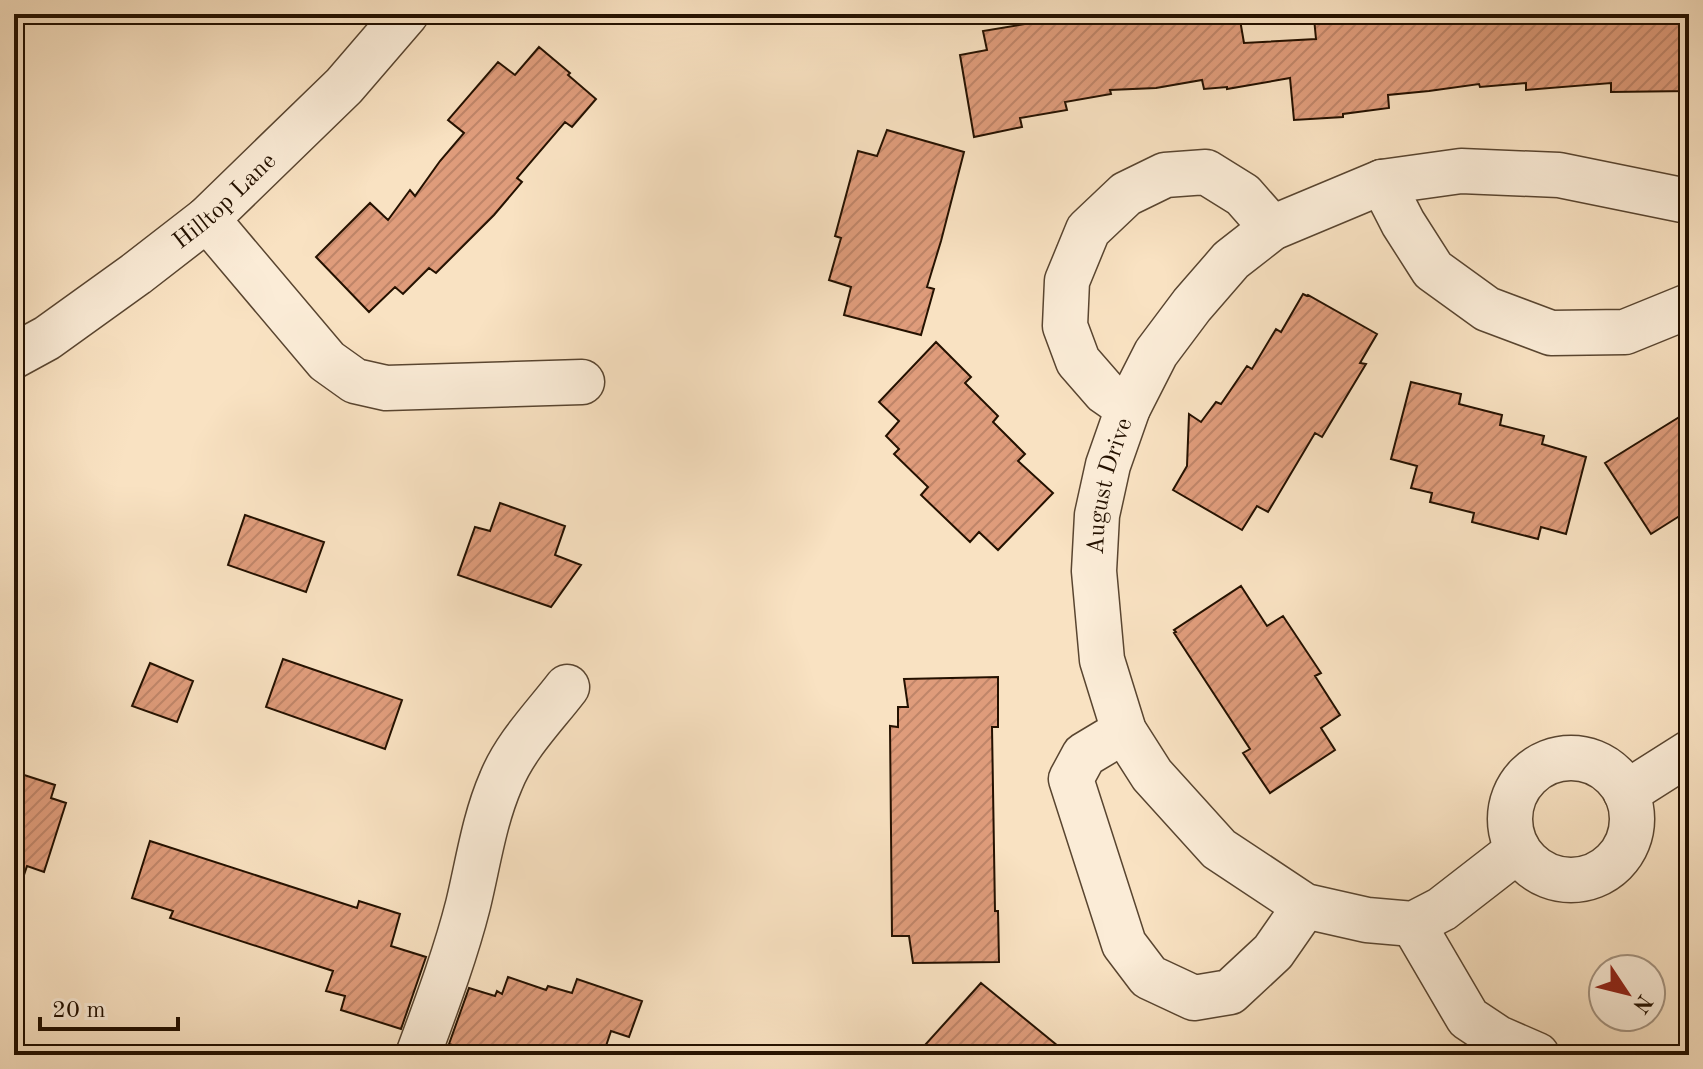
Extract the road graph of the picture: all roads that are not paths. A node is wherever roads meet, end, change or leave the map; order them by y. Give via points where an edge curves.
1 (406, 14) edge
2 (1382, 182) junction
3 (1689, 199) edge
4 (207, 219) junction
5 (1272, 228) junction
6 (1689, 306) edge
7 (14, 356) edge
8 (582, 382) dead end
9 (1128, 408) junction
10 (567, 687) dead end
11 (1124, 731) junction
12 (1689, 753) edge
13 (1626, 793) junction
14 (1518, 850) junction
15 (1305, 906) junction
16 (1413, 924) junction
17 (418, 1055) edge
18 (1537, 1055) edge

1 - 4 street, Hilltop Lane via 344,86
2 - 3 street, August Drive via 1461,171 1559,175
2 - 5 street, August Drive
2 - 6 street via 1433,270 1487,309 1551,333 1625,332
4 - 7 street, Hilltop Lane via 47,338
4 - 8 street via 327,361 355,381 386,388
5 - 9 street, August Drive via 1231,260 1192,305 1156,353
5 - 9 street via 1243,195 1206,172 1165,175 1126,194 1088,230 1067,281 1065,326 1078,361 1105,392
9 - 11 street, August Drive via 1097,515 1094,571 1102,660
10 - 17 street via 519,747 501,780 467,909
11 - 15 street, August Drive via 1152,775 1219,849
11 - 15 street via 1084,755 1071,779 1124,944 1149,977 1194,998 1230,992 1273,952
12 - 13 street
13 - 14 street via 1633,816 1630,836 1610,868 1591,878 1549,877
13 - 14 street via 1605,768 1587,760 1549,762 1531,773 1514,799 1511,830
14 - 16 street via 1442,909
15 - 16 street, August Drive
16 - 18 street via 1468,1018

